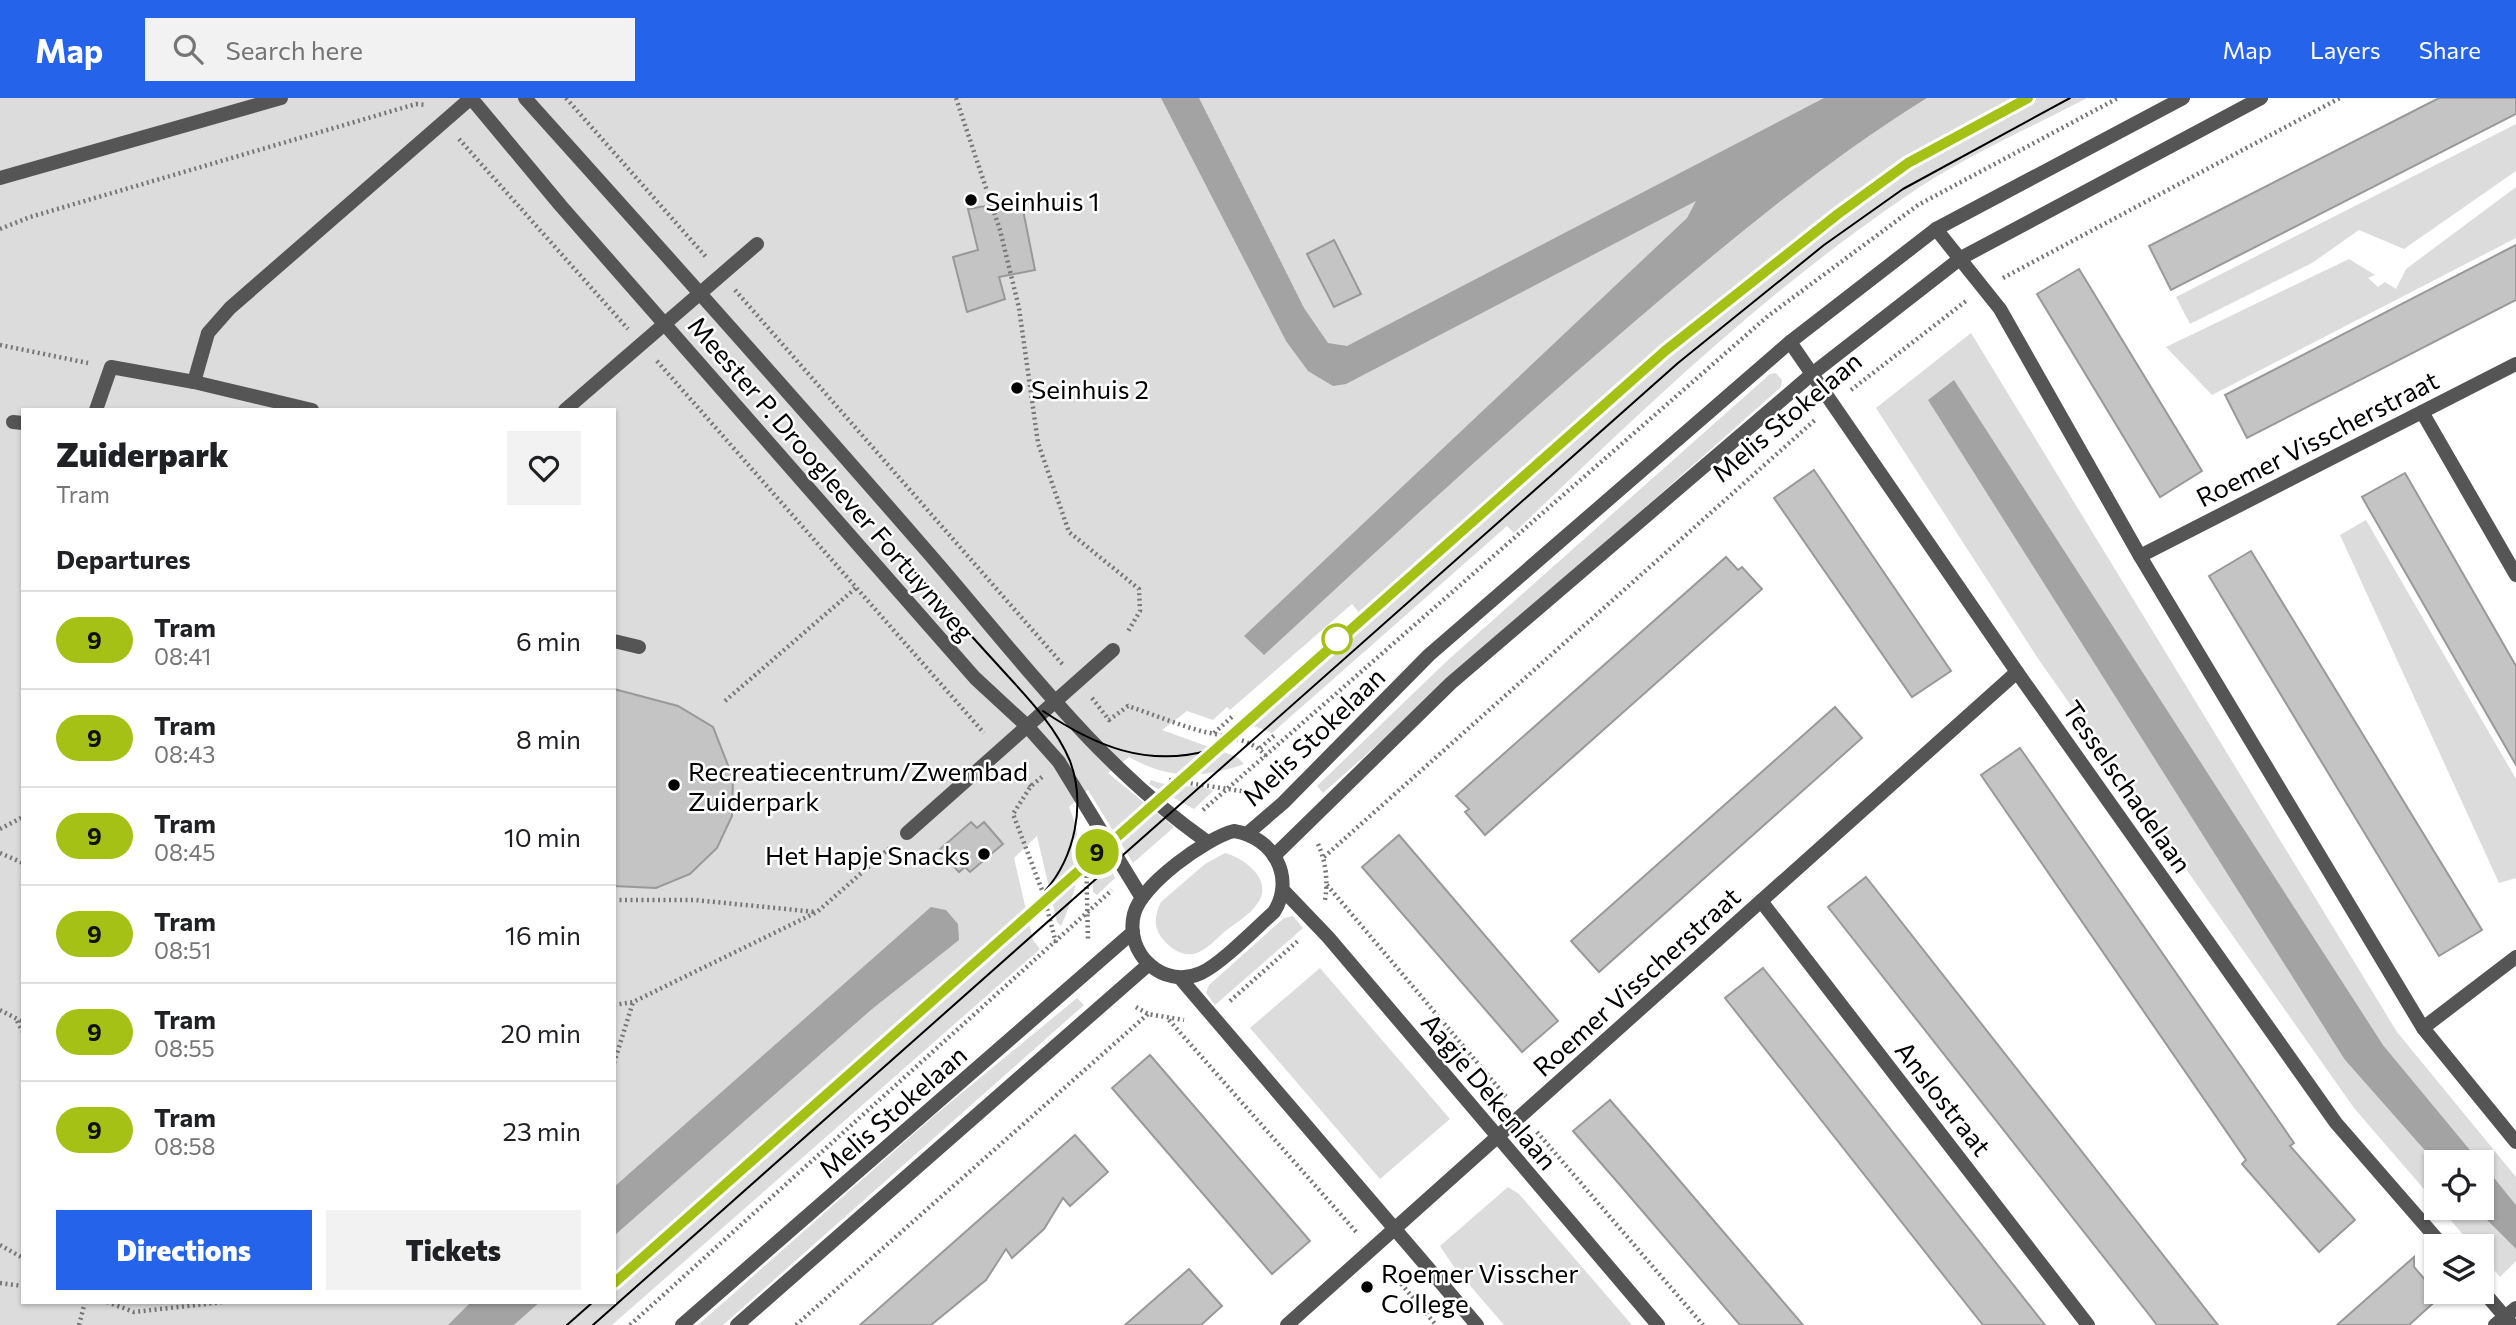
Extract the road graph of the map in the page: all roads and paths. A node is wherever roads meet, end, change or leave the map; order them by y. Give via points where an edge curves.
1 (281, 98) edge
2 (471, 98) edge
3 (525, 98) edge
4 (565, 98) edge
5 (956, 98) edge
6 (2183, 98) edge
7 (2261, 98) edge
8 (2340, 98) edge
9 (445, 122) junction
10 (0, 178) edge
11 (0, 229) edge
12 (1936, 229) junction
13 (757, 244) dead end
14 (1961, 258) junction
15 (723, 276) junction
16 (1981, 290) junction
17 (700, 295) junction
18 (665, 325) junction
19 (1790, 342) junction
20 (0, 345) edge
21 (642, 345) junction
22 (2516, 364) edge
23 (111, 367) junction
24 (1812, 374) junction
25 (194, 382) junction
26 (1832, 405) junction
27 (97, 408) edge
28 (304, 408) edge
29 (567, 408) edge
30 (2422, 412) junction
31 (2140, 556) junction
32 (879, 568) junction
33 (2516, 575) edge
34 (856, 587) junction
35 (616, 641) edge
36 (639, 647) dead end
37 (1113, 650) joint
38 (2017, 672) junction
39 (1077, 681) junction
40 (725, 701) dead end
41 (1052, 701) junction
42 (1234, 715) dead end
43 (1109, 720) junction
44 (1027, 726) junction
45 (1214, 733) junction
46 (1276, 734) dead end
47 (1086, 739) junction
48 (1260, 748) junction
49 (1000, 751) junction
50 (1266, 756) dead end
51 (1059, 762) junction
52 (1164, 779) dead end
53 (1031, 786) junction
54 (21, 818) edge
55 (1185, 827) junction
56 (0, 829) edge
57 (907, 833) joint
58 (1248, 833) junction
59 (1206, 841) junction
60 (0, 853) edge
61 (1275, 856) junction
62 (1324, 857) dead end
63 (21, 862) edge
64 (1283, 890) junction
65 (1142, 898) junction
66 (616, 900) edge
67 (1761, 901) junction
68 (817, 912) junction
69 (1089, 912) dead end
70 (1133, 932) junction
71 (1056, 943) junction
72 (2516, 957) edge
73 (1149, 964) junction
74 (1180, 978) junction
75 (633, 1002) junction
76 (616, 1005) edge
77 (0, 1010) edge
78 (1148, 1014) dead end
79 (1169, 1019) dead end
80 (20, 1022) edge
81 (2423, 1028) junction
82 (616, 1057) edge
83 (1497, 1138) junction
84 (2516, 1142) edge
85 (1395, 1229) junction
86 (2433, 1234) edge
87 (0, 1245) edge
88 (1372, 1249) junction
89 (21, 1257) edge
90 (0, 1283) edge
91 (21, 1286) edge
92 (84, 1304) edge
93 (112, 1304) edge
94 (205, 1304) edge
95 (2494, 1304) edge
96 (2507, 1319) edge
97 (79, 1325) edge
98 (631, 1325) edge
99 (682, 1325) edge
100 (737, 1325) edge
101 (796, 1325) edge
102 (1287, 1325) edge
103 (1436, 1325) edge
104 (1477, 1325) edge
105 (1658, 1325) edge
106 (2088, 1325) edge

1 - 10 street
2 - 9 street
2 - 18 street, Meester P. Droogleever Fortuynweg
3 - 17 street, Meester P. Droogleever Fortuynweg
4 - 15 path
5 - 37 path via 1000,230 1019,308 1038,443 1069,532 1139,589 1140,611
6 - 12 street, Melis Stokelaan
7 - 14 street, Melis Stokelaan
8 - 16 path, Melis Stokelaan
9 - 11 path via 432,108 416,104
9 - 21 path
9 - 25 street via 230,308 208,333
12 - 14 street
12 - 19 street, Melis Stokelaan
13 - 15 street
14 - 16 street
14 - 24 street, Melis Stokelaan
15 - 17 street
15 - 39 path
16 - 26 path, Melis Stokelaan
16 - 31 street via 2000,309
17 - 18 street
17 - 41 street, Meester P. Droogleever Fortuynweg via 1012,648
18 - 21 street
18 - 32 street, Meester P. Droogleever Fortuynweg
19 - 24 street, Tesselschadelaan
19 - 58 street, Melis Stokelaan via 1429,655
20 - 23 path
21 - 29 street
21 - 34 path
22 - 30 street, Roemer Visscherstraat
23 - 25 street
23 - 27 street
24 - 26 street, Tesselschadelaan
24 - 61 street, Melis Stokelaan via 1451,682
25 - 28 street
26 - 38 street, Tesselschadelaan
26 - 62 path, Melis Stokelaan
30 - 31 street, Roemer Visscherstraat
30 - 33 street
31 - 81 street
32 - 34 path
32 - 44 street, Meester P. Droogleever Fortuynweg via 975,678
34 - 40 path
34 - 49 path
35 - 36 street
37 - 39 street
38 - 67 street, Roemer Visscherstraat
38 - 86 street, Tesselschadelaan via 2336,1123
39 - 41 street
39 - 43 path
41 - 44 street
41 - 47 street, Meester P. Droogleever Fortuynweg
42 - 45 path
43 - 45 path via 1128,706
43 - 47 path
44 - 49 street
44 - 51 street, Meester P. Droogleever Fortuynweg
45 - 48 path
46 - 48 path
47 - 55 street, Meester P. Droogleever Fortuynweg
48 - 50 path
49 - 53 path
49 - 57 street
51 - 53 path
51 - 65 street, Meester P. Droogleever Fortuynweg
52 - 55 path via 1229,787
53 - 71 path via 1013,814
54 - 56 path
55 - 59 street, Meester P. Droogleever Fortuynweg
57 - 68 path
58 - 59 street via 1234,831
58 - 61 street
59 - 65 street
60 - 63 path
61 - 64 street
64 - 74 street via 1274,912 1230,950 1203,973
64 - 83 street, Aagje Dekenlaan
65 - 70 street via 1134,912
66 - 68 path via 695,900
67 - 83 street, Roemer Visscherstraat
67 - 106 street, Anslostraat
68 - 75 path
69 - 71 path, Melis Stokelaan
70 - 73 street
70 - 99 street, Melis Stokelaan
71 - 98 path, Melis Stokelaan
72 - 81 street
73 - 74 street via 1163,975
73 - 100 street
74 - 85 street
75 - 76 path
75 - 82 path
77 - 80 path
78 - 101 path
79 - 88 path
81 - 84 street
83 - 85 street, Roemer Visscherstraat
83 - 105 street, Aagje Dekenlaan
85 - 88 street, Roemer Visscherstraat
85 - 104 street
87 - 89 path
88 - 102 street, Roemer Visscherstraat
88 - 103 path
90 - 91 path
92 - 97 path
93 - 94 path via 134,1312
95 - 96 street

